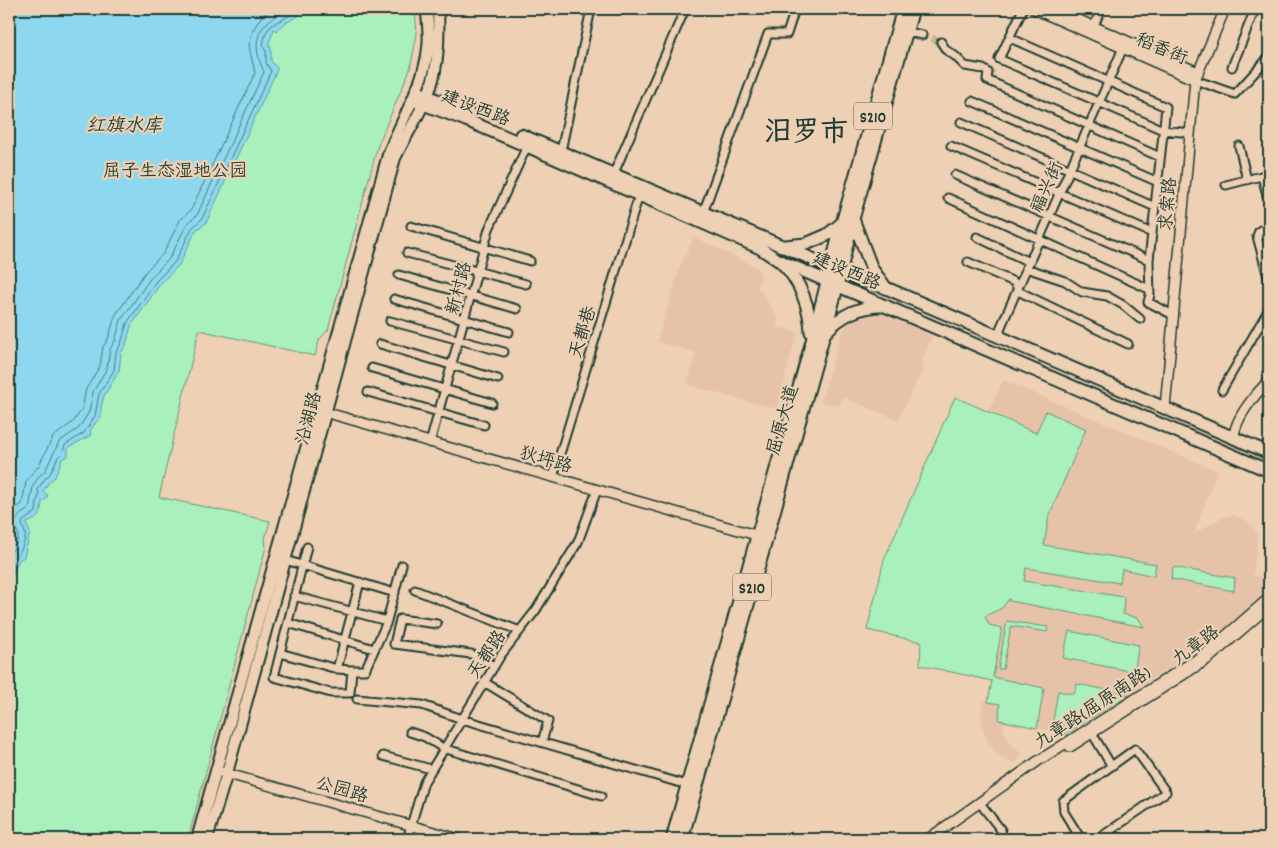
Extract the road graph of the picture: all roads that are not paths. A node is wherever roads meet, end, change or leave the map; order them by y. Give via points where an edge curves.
1 (427, 9) edge
2 (438, 9) edge
3 (591, 9) edge
4 (685, 9) edge
5 (795, 9) edge
6 (903, 9) edge
7 (913, 9) edge
8 (1023, 9) edge
9 (1034, 9) edge
10 (1054, 9) edge
11 (1100, 9) edge
12 (1224, 9) edge
13 (1255, 9) edge
14 (1092, 30) junction
15 (907, 32) junction
16 (922, 36) tunnel mouth
17 (1010, 38) junction
18 (942, 42) tunnel mouth
19 (1123, 48) junction
20 (433, 50) junction
21 (1269, 57) edge
22 (1232, 67) dead end
23 (1197, 76) junction
24 (1108, 82) junction
25 (420, 98) junction
26 (972, 101) dead end
27 (1098, 103) junction
28 (961, 122) dead end
29 (1089, 126) junction
30 (1163, 130) junction
31 (1190, 133) junction
32 (527, 146) junction
33 (951, 146) dead end
34 (1239, 146) dead end
35 (1079, 148) junction
36 (561, 152) junction
37 (1160, 158) junction
38 (1069, 170) junction
39 (614, 173) junction
40 (955, 175) dead end
41 (1266, 175) edge
42 (1247, 180) junction
43 (1158, 182) junction
44 (1226, 185) dead end
45 (1059, 193) junction
46 (639, 195) junction
47 (948, 198) dead end
48 (1269, 203) edge
49 (1155, 207) junction
50 (703, 213) junction
51 (1049, 216) junction
52 (848, 221) junction
53 (411, 226) dead end
54 (1269, 226) edge
55 (1152, 233) junction
56 (977, 238) dead end
57 (1039, 239) junction
58 (783, 246) junction
59 (484, 247) junction
60 (407, 253) dead end
61 (778, 260) junction
62 (1149, 260) junction
63 (530, 261) dead end
64 (968, 262) dead end
65 (1028, 265) junction
66 (835, 269) junction
67 (478, 272) junction
68 (399, 275) dead end
69 (1269, 281) edge
70 (833, 282) junction
71 (526, 284) dead end
72 (886, 288) junction
73 (1018, 288) junction
74 (1149, 289) junction
75 (471, 296) junction
76 (394, 299) dead end
77 (890, 307) junction
78 (517, 309) dead end
79 (1269, 309) edge
80 (1173, 315) junction
81 (465, 319) junction
82 (1140, 319) dead end
83 (390, 321) dead end
84 (509, 332) dead end
85 (823, 336) junction
86 (1001, 338) junction
87 (459, 340) junction
88 (812, 341) junction
89 (380, 344) dead end
90 (1128, 344) dead end
91 (504, 352) dead end
92 (452, 365) junction
93 (372, 368) dead end
94 (498, 379) dead end
95 (1269, 381) edge
96 (445, 389) junction
97 (1222, 390) dead end
98 (368, 392) dead end
99 (492, 403) dead end
100 (1165, 408) junction
101 (321, 411) junction
102 (439, 412) junction
103 (484, 425) dead end
104 (1234, 438) junction
105 (430, 443) junction
106 (1269, 453) edge
107 (1269, 470) edge
108 (553, 477) junction
109 (596, 490) junction
110 (762, 537) junction
111 (307, 548) dead end
112 (285, 560) junction
113 (302, 565) junction
114 (402, 565) dead end
115 (360, 582) junction
116 (415, 590) dead end
117 (395, 593) junction
118 (294, 596) junction
119 (1269, 598) edge
120 (1269, 606) edge
121 (352, 612) junction
122 (387, 621) junction
123 (288, 623) junction
124 (437, 624) dead end
125 (520, 631) junction
126 (345, 641) junction
127 (374, 649) junction
128 (280, 653) junction
129 (494, 666) junction
130 (337, 669) junction
131 (352, 670) junction
132 (484, 682) junction
133 (356, 699) dead end
134 (462, 719) junction
135 (410, 732) dead end
136 (1092, 733) junction
137 (542, 742) junction
138 (443, 748) junction
139 (383, 756) dead end
140 (1111, 765) junction
141 (431, 769) junction
142 (216, 770) junction
143 (227, 773) junction
144 (687, 785) junction
145 (601, 796) dead end
146 (983, 807) junction
147 (411, 825) junction
148 (197, 839) edge
149 (207, 839) edge
150 (407, 839) edge
151 (459, 839) edge
152 (672, 839) edge
153 (682, 839) edge
154 (928, 839) edge
155 (936, 839) edge
156 (1003, 839) edge
157 (1081, 839) edge
158 (1098, 839) edge
159 (1114, 839) edge
160 (1122, 839) edge

1 - 20 main road, 沿湖路
2 - 20 main road, 沿湖路
3 - 36 street
4 - 39 street
5 - 50 street via 788,34 768,34
6 - 52 main road, 屈原大道 / S210
7 - 15 main road, 屈原大道 / S210
8 - 17 street
9 - 14 street, 稻香街
10 - 14 street
11 - 14 street
12 - 23 street, 求索路
13 - 22 street
14 - 19 street, 稻香街
14 - 23 street
15 - 16 street
15 - 52 main road, 屈原大道 / S210
17 - 24 street
17 - 27 street via 999,59
18 - 29 street via 946,50 965,66 988,72 987,80
19 - 23 street, 稻香街
19 - 24 street, 福兴街
20 - 25 main road, 沿湖路 via 431,87
21 - 23 street via 1235,94
23 - 31 street, 求索路
24 - 27 street, 福兴街
24 - 30 street via 1166,107
25 - 32 main road, 建设西路
25 - 36 main road, 建设西路
25 - 101 main road, 沿湖路 via 396,135 388,155
26 - 35 street
27 - 29 street, 福兴街
27 - 30 street
28 - 38 street
29 - 35 street, 福兴街
29 - 37 street
30 - 31 street
30 - 37 street
31 - 80 street, 求索路
32 - 46 main road, 建设西路
32 - 59 street, 新村路
33 - 45 street
34 - 42 street
35 - 38 street, 福兴街
35 - 43 street
36 - 39 main road, 建设西路
37 - 43 street
38 - 45 street, 福兴街
38 - 49 street
39 - 50 main road, 建设西路
40 - 51 street
41 - 42 street
41 - 48 street
42 - 44 street
43 - 49 street
45 - 51 street, 福兴街
45 - 55 street
46 - 61 main road, 建设西路 via 760,248
46 - 108 street, 天都巷
47 - 57 street
49 - 55 street
50 - 58 main road, 建设西路
51 - 57 street, 福兴街
51 - 62 street
52 - 58 main road via 806,244
52 - 66 main road, 屈原大道 / S210
52 - 72 main road via 872,269
53 - 59 street
54 - 69 street via 1258,231 1257,236
55 - 62 street
56 - 65 street
57 - 65 street, 福兴街
57 - 74 street
58 - 66 main road, 建设西路
59 - 63 street
59 - 67 street, 新村路
60 - 67 street
61 - 70 main road, 建设西路
61 - 88 main road via 794,277 807,307
62 - 74 street
64 - 73 street via 1014,282
65 - 73 street, 福兴街
65 - 82 street via 1082,292 1107,296
66 - 70 main road, 屈原大道 / S210
66 - 72 main road, 建设西路
67 - 71 street
67 - 75 street, 新村路
68 - 75 street
70 - 77 main road, 建设西路
70 - 85 main road, 屈原大道 / S210
70 - 88 main road, 屈原大道 / S210
72 - 86 main road, 建设西路
73 - 86 street, 福兴街 via 1000,329
73 - 90 street via 1020,292
74 - 80 street via 1148,302
75 - 78 street
75 - 81 street, 新村路
76 - 81 street
77 - 85 main road via 873,306 852,313 838,320
77 - 107 main road, 建设西路
79 - 97 street
80 - 100 street, 求索路
81 - 84 street
81 - 87 street, 新村路
83 - 87 street
85 - 110 main road, 屈原大道 / S210
86 - 100 main road, 建设西路
87 - 91 street
87 - 92 street, 新村路
88 - 110 main road, 屈原大道 / S210
89 - 92 street
92 - 94 street
92 - 96 street, 新村路
93 - 96 street
95 - 104 street via 1245,409
96 - 99 street
96 - 102 street, 新村路
98 - 102 street
100 - 104 main road, 建设西路
101 - 105 street, 狄坪路
101 - 112 main road, 沿湖路
101 - 142 main road, 沿湖路
102 - 103 street
102 - 105 street, 新村路
104 - 106 main road, 建设西路
105 - 108 street, 狄坪路
108 - 109 street, 狄坪路
109 - 110 street, 狄坪路
109 - 125 street, 天都路 via 578,542
110 - 144 main road, 屈原大道 / S210
110 - 153 main road, 屈原大道 / S210
111 - 113 street
112 - 113 street
112 - 143 main road, 沿湖路
113 - 115 street
113 - 118 street
114 - 117 street
115 - 117 street
115 - 121 street
116 - 125 street
117 - 122 street
118 - 121 street
118 - 123 street
119 - 154 street, 九章路(屈原南路) via 1204,654 1038,762
120 - 136 street, 九章路 via 1208,659
121 - 122 street
121 - 126 street
122 - 127 street
123 - 126 street
123 - 128 street
124 - 129 street via 400,619 394,644 471,654
125 - 129 street, 天都路
126 - 127 street
126 - 130 street
127 - 131 street via 365,670
128 - 130 street
128 - 131 street via 274,677 331,693 350,693
129 - 132 street, 天都路
130 - 131 street
132 - 134 street, 天都路
132 - 137 street via 548,721
133 - 134 street via 422,705
134 - 137 street
134 - 138 street, 天都路
135 - 138 street
136 - 140 street
136 - 146 street, 九章路
137 - 144 street
138 - 141 street, 天都路
138 - 145 street
139 - 141 street
140 - 157 street via 1063,801 1064,812
140 - 158 street via 1135,748 1166,792
141 - 147 street, 天都路
142 - 143 street, 公园路
142 - 148 main road, 沿湖路
143 - 147 street, 公园路
143 - 149 main road, 沿湖路
144 - 152 main road, 屈原大道 / S210
146 - 155 street, 九章路
146 - 156 street
147 - 150 street, 天都路
147 - 151 street, 公园路
159 - 160 street

